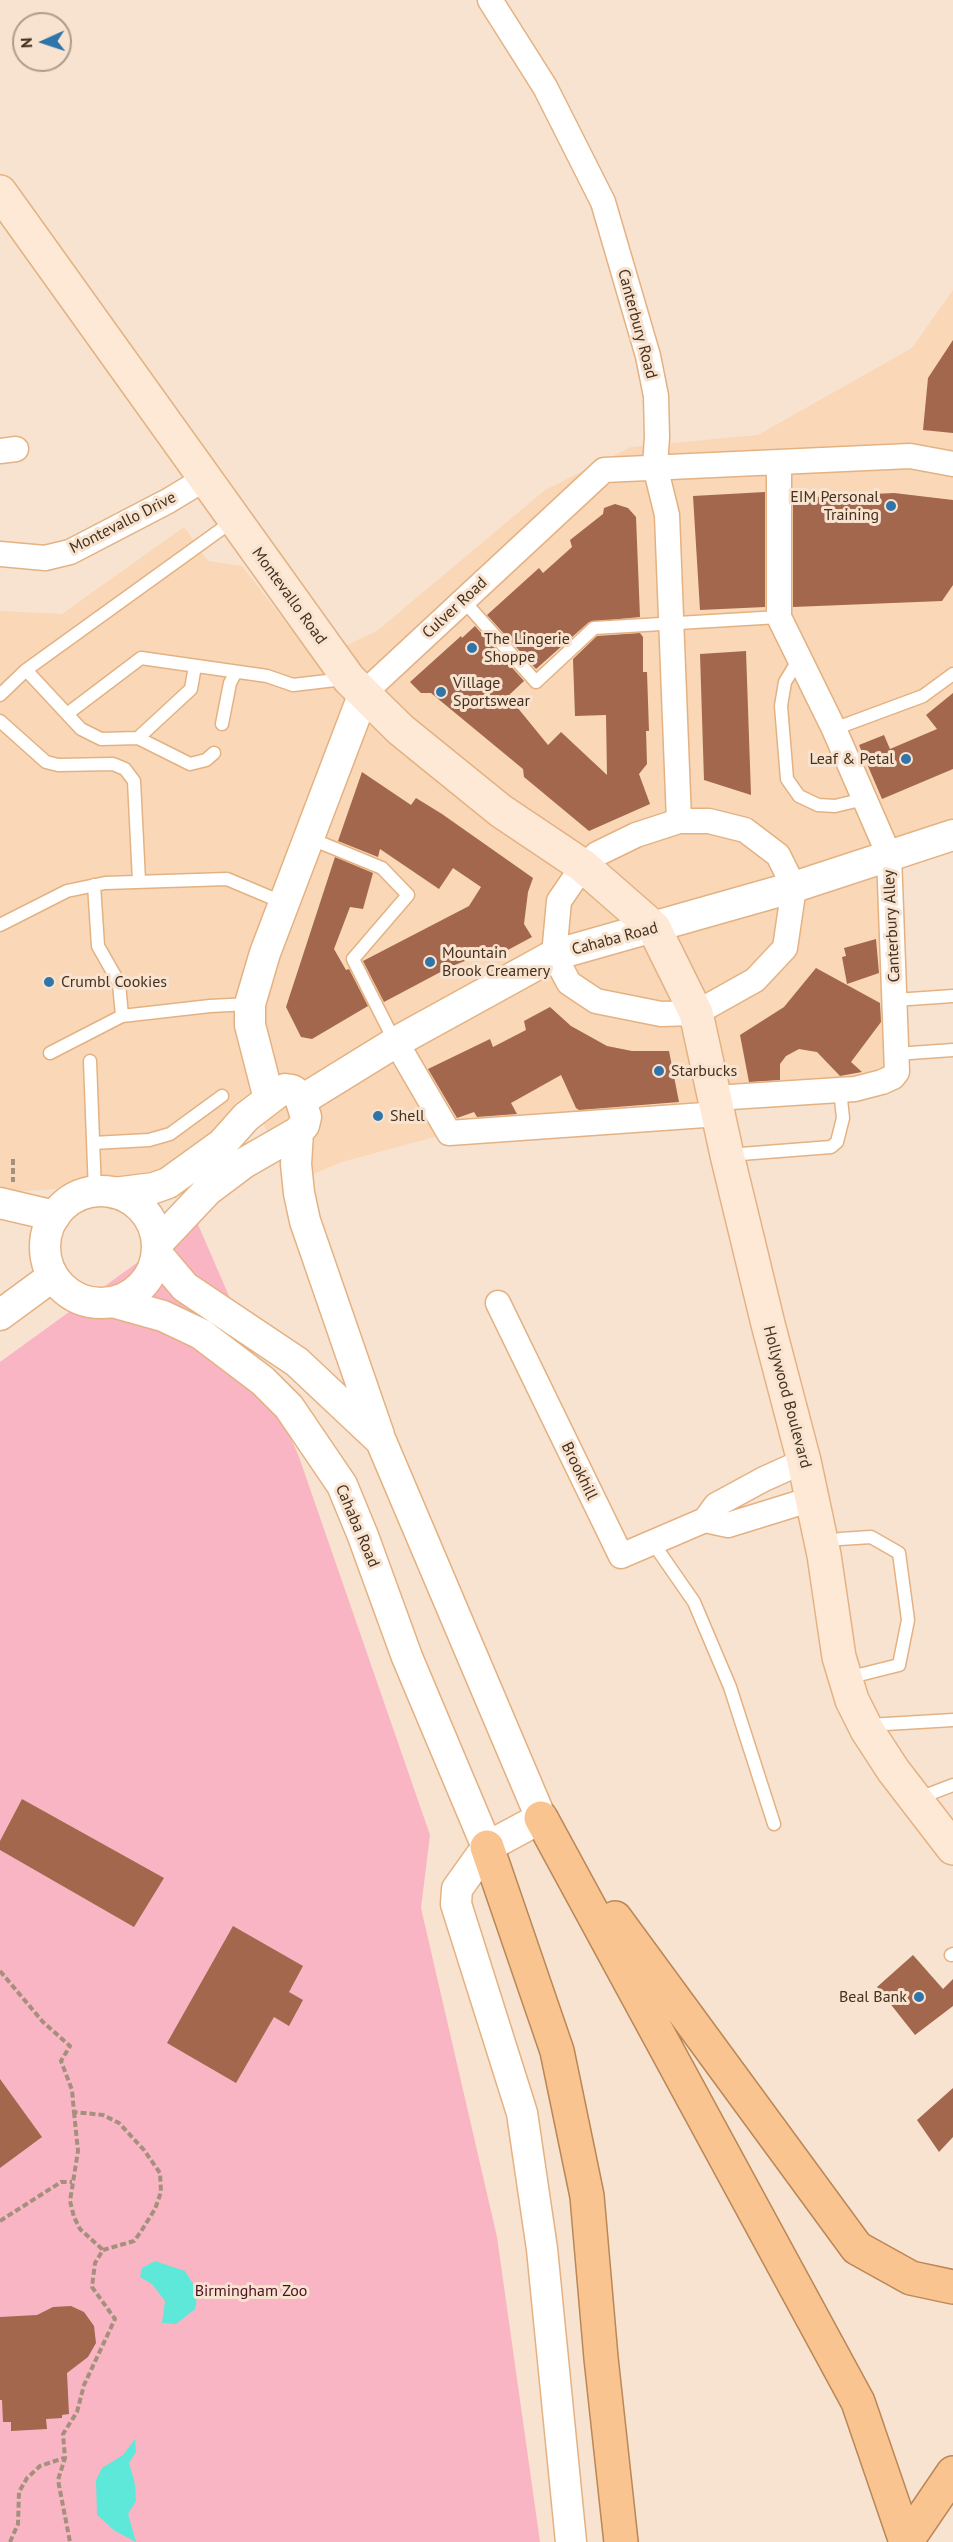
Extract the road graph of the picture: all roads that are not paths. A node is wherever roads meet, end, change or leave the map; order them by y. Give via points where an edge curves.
1 (490, 0) edge
2 (0, 192) edge
3 (779, 462) junction
4 (953, 464) edge
5 (655, 466) junction
6 (206, 478) junction
7 (234, 519) junction
8 (0, 554) edge
9 (464, 600) junction
10 (779, 617) junction
11 (672, 623) junction
12 (799, 659) junction
13 (195, 666) junction
14 (26, 670) junction
15 (236, 672) junction
16 (953, 674) edge
17 (357, 686) junction
18 (0, 695) edge
19 (67, 714) junction
20 (0, 721) edge
21 (222, 724) dead end
22 (834, 729) junction
23 (138, 738) junction
24 (213, 753) dead end
25 (864, 799) junction
26 (679, 821) junction
27 (953, 836) edge
28 (309, 838) junction
29 (889, 855) junction
30 (583, 866) junction
31 (139, 880) junction
32 (94, 885) junction
33 (794, 887) junction
34 (284, 903) junction
35 (0, 925) edge
36 (654, 928) junction
37 (554, 955) junction
38 (953, 996) edge
39 (895, 1000) junction
40 (250, 1004) junction
41 (696, 1013) junction
42 (122, 1016) junction
43 (396, 1042) junction
44 (953, 1050) edge
45 (50, 1053) dead end
46 (896, 1054) junction
47 (90, 1061) dead end
48 (840, 1090) junction
49 (222, 1096) dead end
50 (269, 1099) junction
51 (302, 1100) junction
52 (717, 1106) junction
53 (298, 1132) junction
54 (93, 1143) junction
55 (726, 1155) junction
56 (104, 1192) junction
57 (7, 1193) edge
58 (55, 1216) junction
59 (157, 1249) junction
60 (53, 1276) junction
61 (113, 1302) junction
62 (498, 1303) dead end
63 (0, 1315) edge
64 (381, 1441) junction
65 (804, 1461) junction
66 (812, 1499) junction
67 (705, 1520) junction
68 (653, 1543) junction
69 (822, 1544) junction
70 (846, 1679) junction
71 (953, 1720) edge
72 (864, 1725) junction
73 (953, 1785) edge
74 (915, 1800) junction
75 (541, 1818) junction
76 (774, 1824) dead end
77 (486, 1847) junction
78 (953, 1848) edge
79 (953, 2287) edge
80 (953, 2473) edge
81 (571, 2542) edge
82 (621, 2542) edge
83 (906, 2542) edge

1 - 5 street, Canterbury Road via 545,87 603,202 656,396
2 - 6 main road, Montevallo Road
3 - 4 street, Culver Road via 910,456
3 - 5 street, Culver Road
3 - 10 street
5 - 9 street, Culver Road via 604,470
5 - 11 street, Canterbury Road via 667,515
6 - 7 main road, Montevallo Road
6 - 8 street, Montevallo Drive via 70,552 45,558
7 - 14 lane
7 - 17 main road, Montevallo Road
9 - 11 lane via 536,682 594,628
9 - 17 street, Culver Road
10 - 11 lane
10 - 12 street, Canterbury Alley
11 - 26 street, Canterbury Road
12 - 22 street, Canterbury Alley
12 - 25 lane via 785,682 781,706 787,779 799,796 818,805 835,806
13 - 15 lane
13 - 19 lane via 141,658
13 - 23 lane via 191,689
14 - 18 lane
14 - 19 lane
15 - 17 lane via 293,685
15 - 21 lane
16 - 22 lane via 923,696
17 - 28 street, Culver Road
17 - 30 main road, Montevallo Road via 401,730 501,811
19 - 23 lane via 81,729 101,739
20 - 31 lane via 46,762 113,764 125,769 134,781
22 - 25 street, Canterbury Alley
23 - 24 lane via 190,764 206,760
25 - 29 street, Canterbury Alley
26 - 30 street via 636,835 597,854
26 - 33 street via 709,821 745,831 778,855
27 - 29 street, Cahaba Road
28 - 34 street, Culver Road
28 - 43 lane via 382,868 408,895 353,959
29 - 33 street, Cahaba Road
29 - 39 street, Canterbury Alley
30 - 36 main road, Montevallo Road
30 - 37 street via 559,902
31 - 32 lane
31 - 34 lane via 227,879
32 - 35 lane via 67,891
32 - 42 lane via 98,946 119,982
33 - 36 street, Cahaba Road
33 - 41 street via 785,948 755,980
34 - 40 street, Culver Road
36 - 37 street, Cahaba Road
36 - 41 main road, Hollywood Boulevard
37 - 41 street via 569,983 596,1001 661,1014
37 - 43 street, Cahaba Road
38 - 39 lane
39 - 46 street, Canterbury Alley
40 - 42 lane
40 - 50 street, Culver Road via 250,1025
41 - 52 main road, Hollywood Boulevard
42 - 45 lane
43 - 51 street, Cahaba Road
43 - 52 street, Canterbury Alley via 449,1133
44 - 46 lane
46 - 48 street, Canterbury Alley via 897,1072 893,1077
47 - 54 lane
48 - 52 street, Canterbury Alley
48 - 55 lane via 843,1118 837,1142 831,1147
49 - 54 lane via 170,1134 149,1140
50 - 51 street via 285,1089
50 - 56 street via 222,1144 168,1183 154,1188
51 - 53 street via 306,1117
52 - 55 main road, Hollywood Boulevard
53 - 59 street via 244,1163 208,1190
53 - 64 street via 298,1193 305,1221
54 - 56 lane
55 - 65 main road, Hollywood Boulevard
56 - 58 street via 75,1198
56 - 59 street via 138,1205 153,1227
57 - 58 street
58 - 60 street via 46,1241
59 - 61 street via 154,1267 138,1289
59 - 64 street via 185,1287 297,1362
60 - 61 street, Cahaba Road via 76,1297 88,1302
60 - 63 street
61 - 77 street, Cahaba Road via 163,1316 201,1334 263,1381 296,1417 342,1485 407,1657
62 - 68 street, Brookhill via 621,1556
64 - 75 street
65 - 66 main road, Hollywood Boulevard
65 - 67 street, Brookhill via 716,1505
66 - 67 street, Brookhill via 728,1525
66 - 69 main road, Hollywood Boulevard
67 - 68 street, Brookhill
68 - 76 lane via 694,1602 730,1687
69 - 70 main road, Hollywood Boulevard via 839,1657
69 - 70 lane via 870,1537 899,1552 908,1620 899,1665
70 - 72 main road, Hollywood Boulevard
71 - 72 lane
72 - 74 main road, Hollywood Boulevard
73 - 74 lane
74 - 78 main road, Hollywood Boulevard
75 - 77 street
75 - 79 highway via 857,2248 911,2278
75 - 83 highway via 858,2402
77 - 81 street via 457,1889 456,1905 522,2113 542,2249
77 - 82 highway via 557,2051 587,2196
80 - 83 highway

